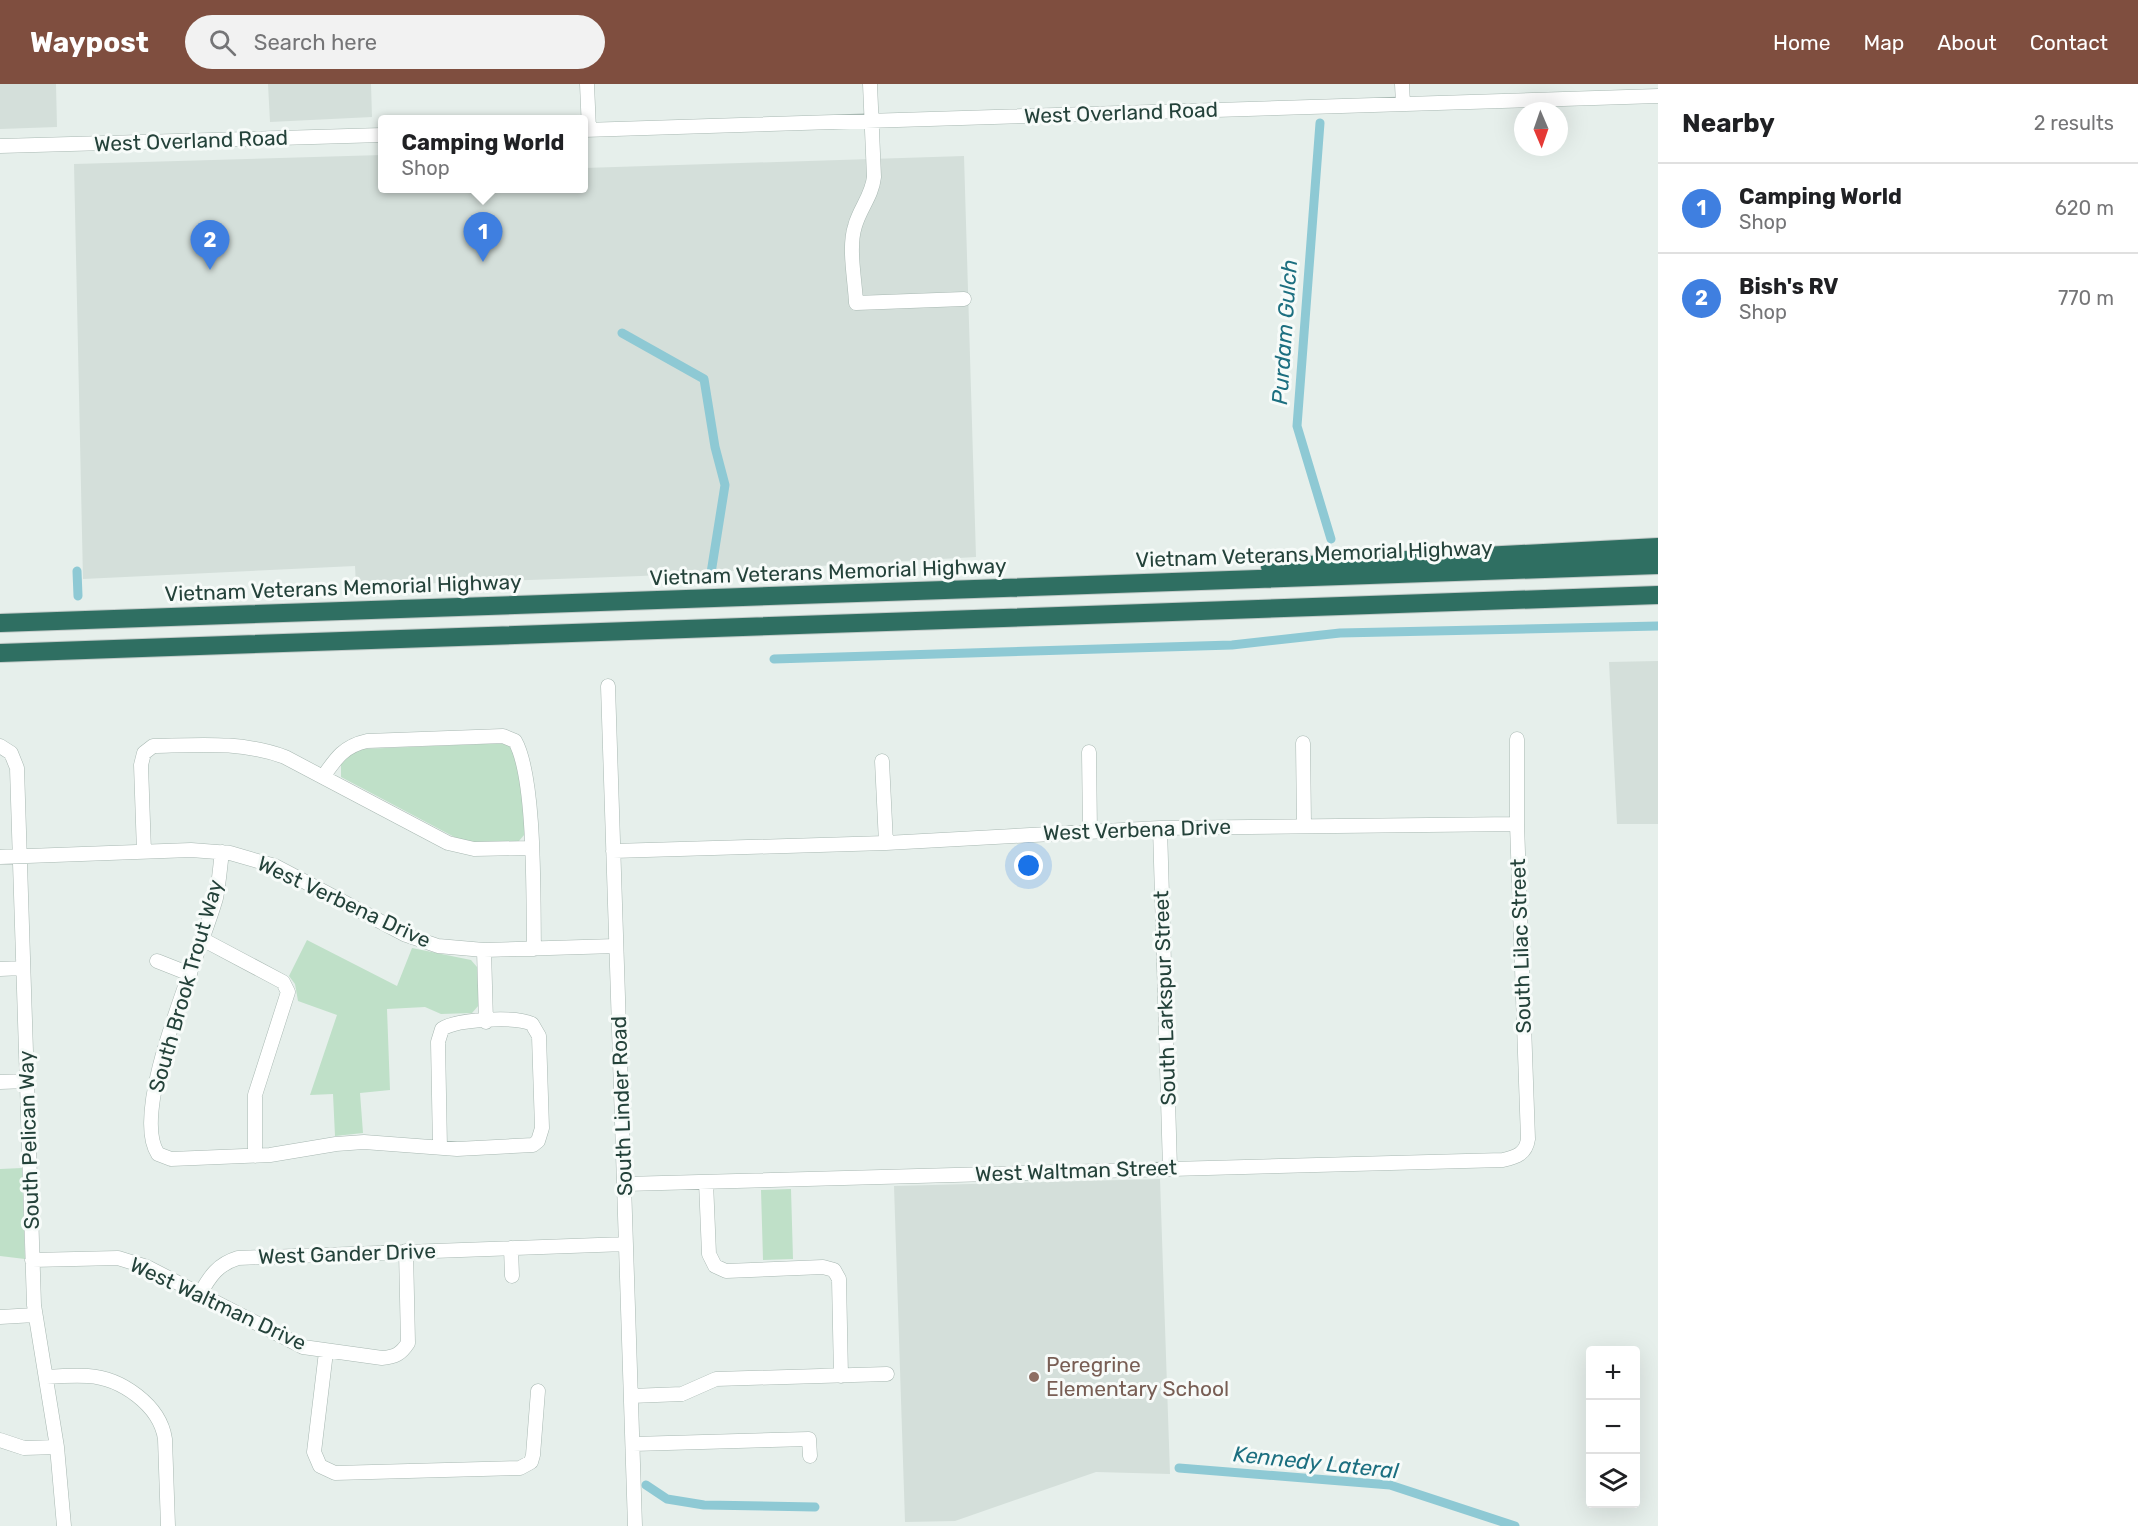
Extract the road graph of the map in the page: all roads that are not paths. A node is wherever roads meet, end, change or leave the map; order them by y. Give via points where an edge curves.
1 (587, 84) edge
2 (870, 84) edge
3 (1402, 84) edge
4 (1658, 96) edge
5 (1403, 104) junction
6 (586, 115) edge
7 (872, 121) junction
8 (588, 130) edge
9 (378, 135) edge
10 (0, 146) edge
11 (964, 300) dead end
12 (1658, 547) edge
13 (1658, 565) edge
14 (1172, 582) junction
15 (1658, 596) edge
16 (0, 623) edge
17 (0, 653) edge
18 (608, 686) dead end
19 (1517, 739) dead end
20 (1303, 743) dead end
21 (5, 750) edge
22 (1089, 752) dead end
23 (882, 761) dead end
24 (323, 777) junction
25 (1517, 824) junction
26 (1305, 825) junction
27 (1160, 828) junction
28 (1090, 831) junction
29 (886, 843) junction
30 (531, 848) junction
31 (613, 851) junction
32 (144, 852) junction
33 (222, 852) junction
34 (0, 856) edge
35 (20, 856) junction
36 (202, 939) junction
37 (616, 946) junction
38 (534, 949) junction
39 (484, 950) junction
40 (157, 961) dead end
41 (24, 968) junction
42 (0, 969) edge
43 (190, 974) junction
44 (486, 1022) junction
45 (27, 1081) junction
46 (0, 1082) edge
47 (440, 1148) junction
48 (1524, 1151) joint
49 (255, 1156) junction
50 (1170, 1168) junction
51 (706, 1182) junction
52 (624, 1184) junction
53 (626, 1244) junction
54 (511, 1248) junction
55 (406, 1251) junction
56 (32, 1260) junction
57 (512, 1276) dead end
58 (200, 1294) junction
59 (35, 1315) junction
60 (0, 1317) edge
61 (326, 1352) junction
62 (887, 1374) dead end
63 (841, 1376) junction
64 (46, 1377) junction
65 (538, 1391) dead end
66 (631, 1396) junction
67 (0, 1440) edge
68 (633, 1444) junction
69 (57, 1447) junction
70 (810, 1456) dead end
71 (64, 1526) edge
72 (168, 1526) edge
73 (635, 1526) edge

1 - 6 street
2 - 7 street
3 - 5 street
4 - 5 street, West Overland Road
5 - 7 street, West Overland Road
7 - 8 street, West Overland Road
7 - 11 street via 872,191 853,235 856,303
9 - 10 street, West Overland Road
12 - 14 highway via 1275,566
13 - 14 highway, Vietnam Veterans Memorial Highway
14 - 16 highway, Vietnam Veterans Memorial Highway
15 - 17 highway
18 - 31 street, South Linder Road
19 - 25 street, South Lilac Street
20 - 26 street
21 - 35 street, South Pelican Way via 17,768
22 - 28 street
23 - 29 street
24 - 30 street via 448,843 474,849
24 - 30 street via 341,751 352,744 503,736 515,741 521,752
24 - 32 street via 260,748 153,746 144,753 141,765
25 - 26 street, West Verbena Drive
25 - 48 street, South Lilac Street via 1528,1139
26 - 27 street, West Verbena Drive
27 - 28 street, West Verbena Drive
27 - 50 street, South Larkspur Street
28 - 29 street, West Verbena Drive
29 - 31 street, West Verbena Drive
30 - 38 street
31 - 37 street, South Linder Road
32 - 33 street, West Verbena Drive
32 - 35 street, West Verbena Drive
33 - 36 street, South Brook Trout Way via 216,897
33 - 39 street, West Verbena Drive via 275,866 418,940 448,948
34 - 35 street, West Verbena Drive
35 - 41 street, South Pelican Way
36 - 43 street, South Brook Trout Way
36 - 49 street via 283,982 288,992 255,1095
37 - 38 street, West Verbena Drive
37 - 52 street, South Linder Road
38 - 39 street, West Verbena Drive
39 - 44 street
40 - 43 street
41 - 42 street
41 - 45 street, South Pelican Way
43 - 49 street, South Brook Trout Way via 154,1088 153,1143 158,1154 171,1159
44 - 47 street via 454,1023 442,1029 438,1042
44 - 47 street via 519,1020 532,1024 538,1036 542,1128 538,1141 527,1147
45 - 46 street
45 - 56 street, South Pelican Way
47 - 49 street via 364,1142
48 - 50 street, West Waltman Street via 1503,1160
50 - 51 street, West Waltman Street
51 - 52 street, West Waltman Street
51 - 63 street via 709,1254 715,1266 726,1271 823,1267 834,1270 839,1279
52 - 53 street, South Linder Road
53 - 54 street, West Gander Drive
53 - 66 street, South Linder Road
54 - 55 street, West Gander Drive
54 - 57 street
55 - 58 street, West Gander Drive via 238,1258 212,1273
55 - 61 street, West Waltman Drive via 410,1332 402,1352 381,1358
56 - 58 street, West Waltman Drive via 128,1259
56 - 59 street, South Pelican Way
58 - 61 street, West Waltman Drive via 303,1347
59 - 60 street
59 - 64 street, South Pelican Way
61 - 65 street via 314,1452 320,1466 335,1473 520,1468 531,1462
62 - 63 street
63 - 66 street via 716,1379 682,1394
64 - 69 street, South Pelican Way
64 - 72 street via 97,1377 139,1397 155,1411 165,1439
66 - 68 street, South Linder Road
67 - 69 street via 24,1448
68 - 70 street via 809,1439
68 - 73 street, South Linder Road
69 - 71 street, South Pelican Way

